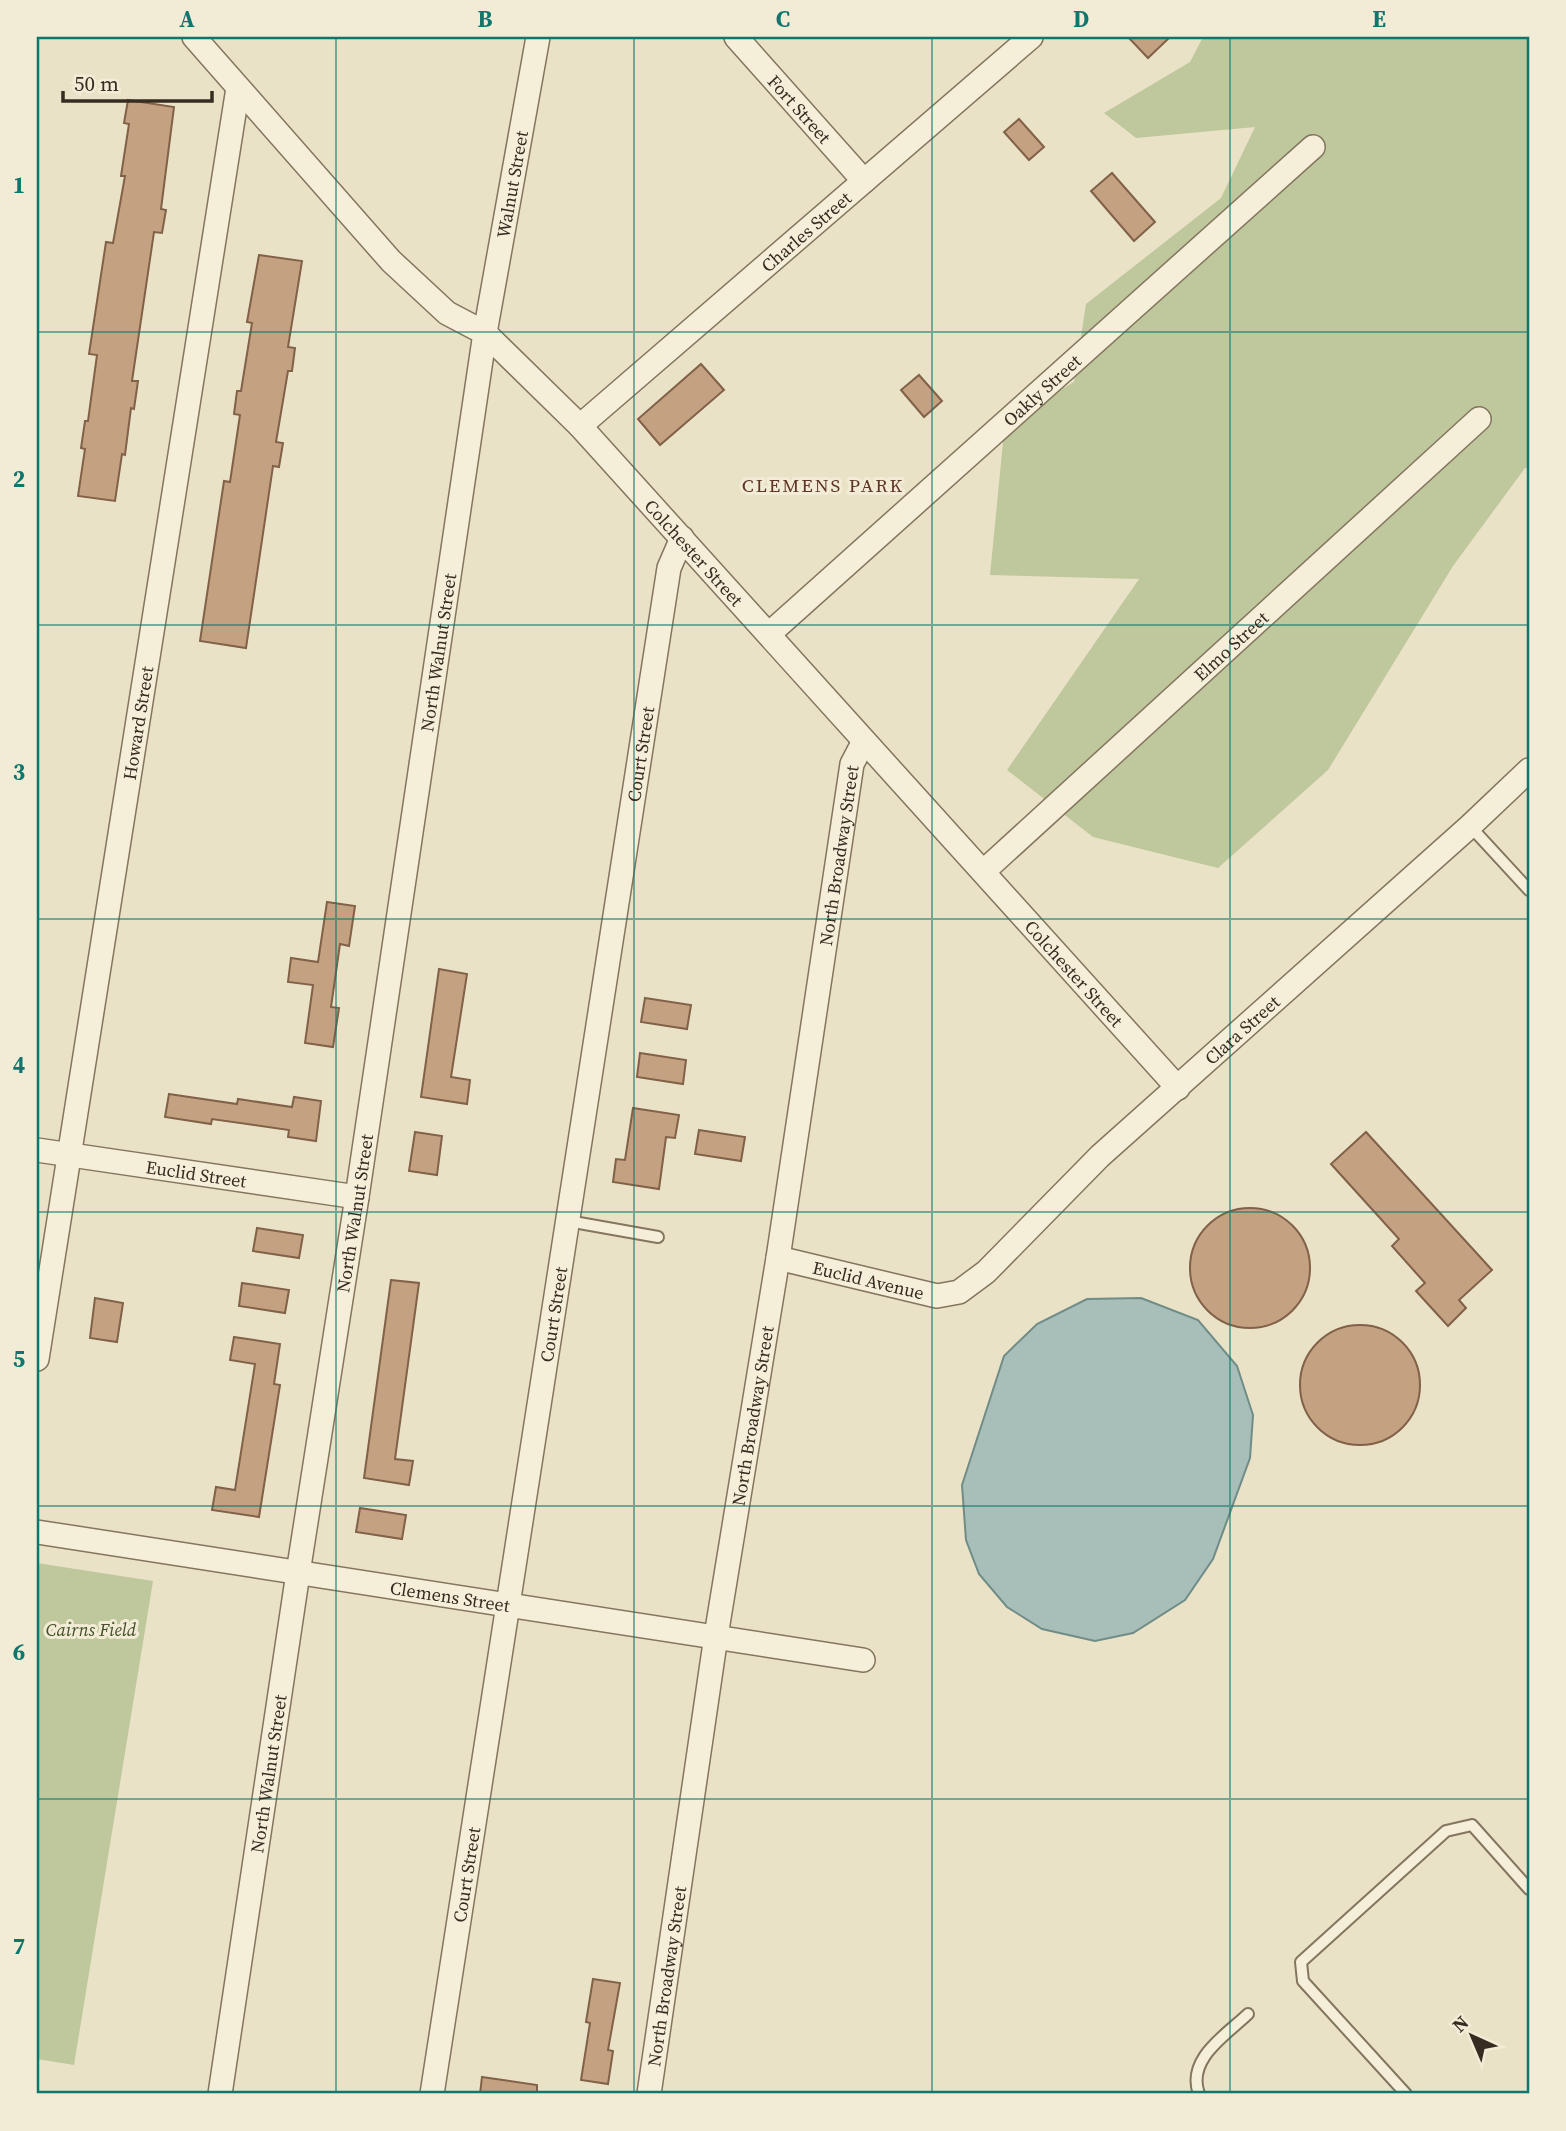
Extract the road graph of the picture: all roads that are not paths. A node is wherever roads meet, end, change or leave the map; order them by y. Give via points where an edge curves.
1 (194, 37) edge
2 (538, 37) edge
3 (736, 37) edge
4 (1031, 37) edge
5 (238, 88) junction
6 (1313, 147) dead end
7 (864, 181) junction
8 (485, 333) junction
9 (1479, 419) dead end
10 (580, 426) junction
11 (682, 538) junction
12 (769, 634) junction
13 (864, 741) junction
14 (1529, 770) edge
15 (1470, 826) junction
16 (984, 871) junction
17 (1529, 890) edge
18 (1178, 1088) junction
19 (37, 1150) edge
20 (68, 1155) junction
21 (357, 1197) junction
22 (568, 1221) junction
23 (658, 1237) dead end
24 (778, 1258) junction
25 (960, 1292) joint
26 (37, 1359) edge
27 (37, 1532) edge
28 (298, 1573) junction
29 (507, 1605) junction
30 (716, 1636) junction
31 (863, 1660) dead end
32 (1529, 1889) edge
33 (1248, 2014) dead end
34 (220, 2094) edge
35 (432, 2094) edge
36 (649, 2094) edge
37 (1199, 2094) edge
38 (1406, 2094) edge

1 - 5 street, Colchester Street
2 - 8 street, Walnut Street
3 - 7 street, Fort Street
4 - 7 street, Charles Street
5 - 8 street, Colchester Street via 391,261 447,313
5 - 20 street, Howard Street
6 - 12 street, Oakly Street
7 - 10 street, Charles Street
8 - 10 street, Colchester Street
8 - 21 street, North Walnut Street
9 - 16 street, Elmo Street
10 - 11 street, Colchester Street
11 - 12 street, Colchester Street
11 - 22 street, Court Street via 669,568
12 - 13 street, Colchester Street
13 - 16 street, Colchester Street
13 - 24 street, North Broadway Street via 852,764
14 - 15 street, Clara Street
15 - 17 lane
15 - 18 street, Clara Street
16 - 18 street, Colchester Street
18 - 25 street, Clara Street via 1100,1156 986,1272
19 - 20 street, Euclid Street
20 - 21 street, Euclid Street
20 - 26 street, Howard Street
21 - 28 street, North Walnut Street
22 - 23 lane
22 - 29 street, Court Street
24 - 25 street, Euclid Avenue via 937,1296
24 - 30 street, North Broadway Street
27 - 28 street, Clemens Street
28 - 29 street, Clemens Street
28 - 34 street, North Walnut Street
29 - 30 street, Clemens Street
29 - 35 street, Court Street
30 - 31 street, Clemens Street
30 - 36 street, North Broadway Street
32 - 38 lane via 1472,1825 1446,1831 1301,1962 1303,1981
33 - 37 lane via 1203,2057 1196,2069

